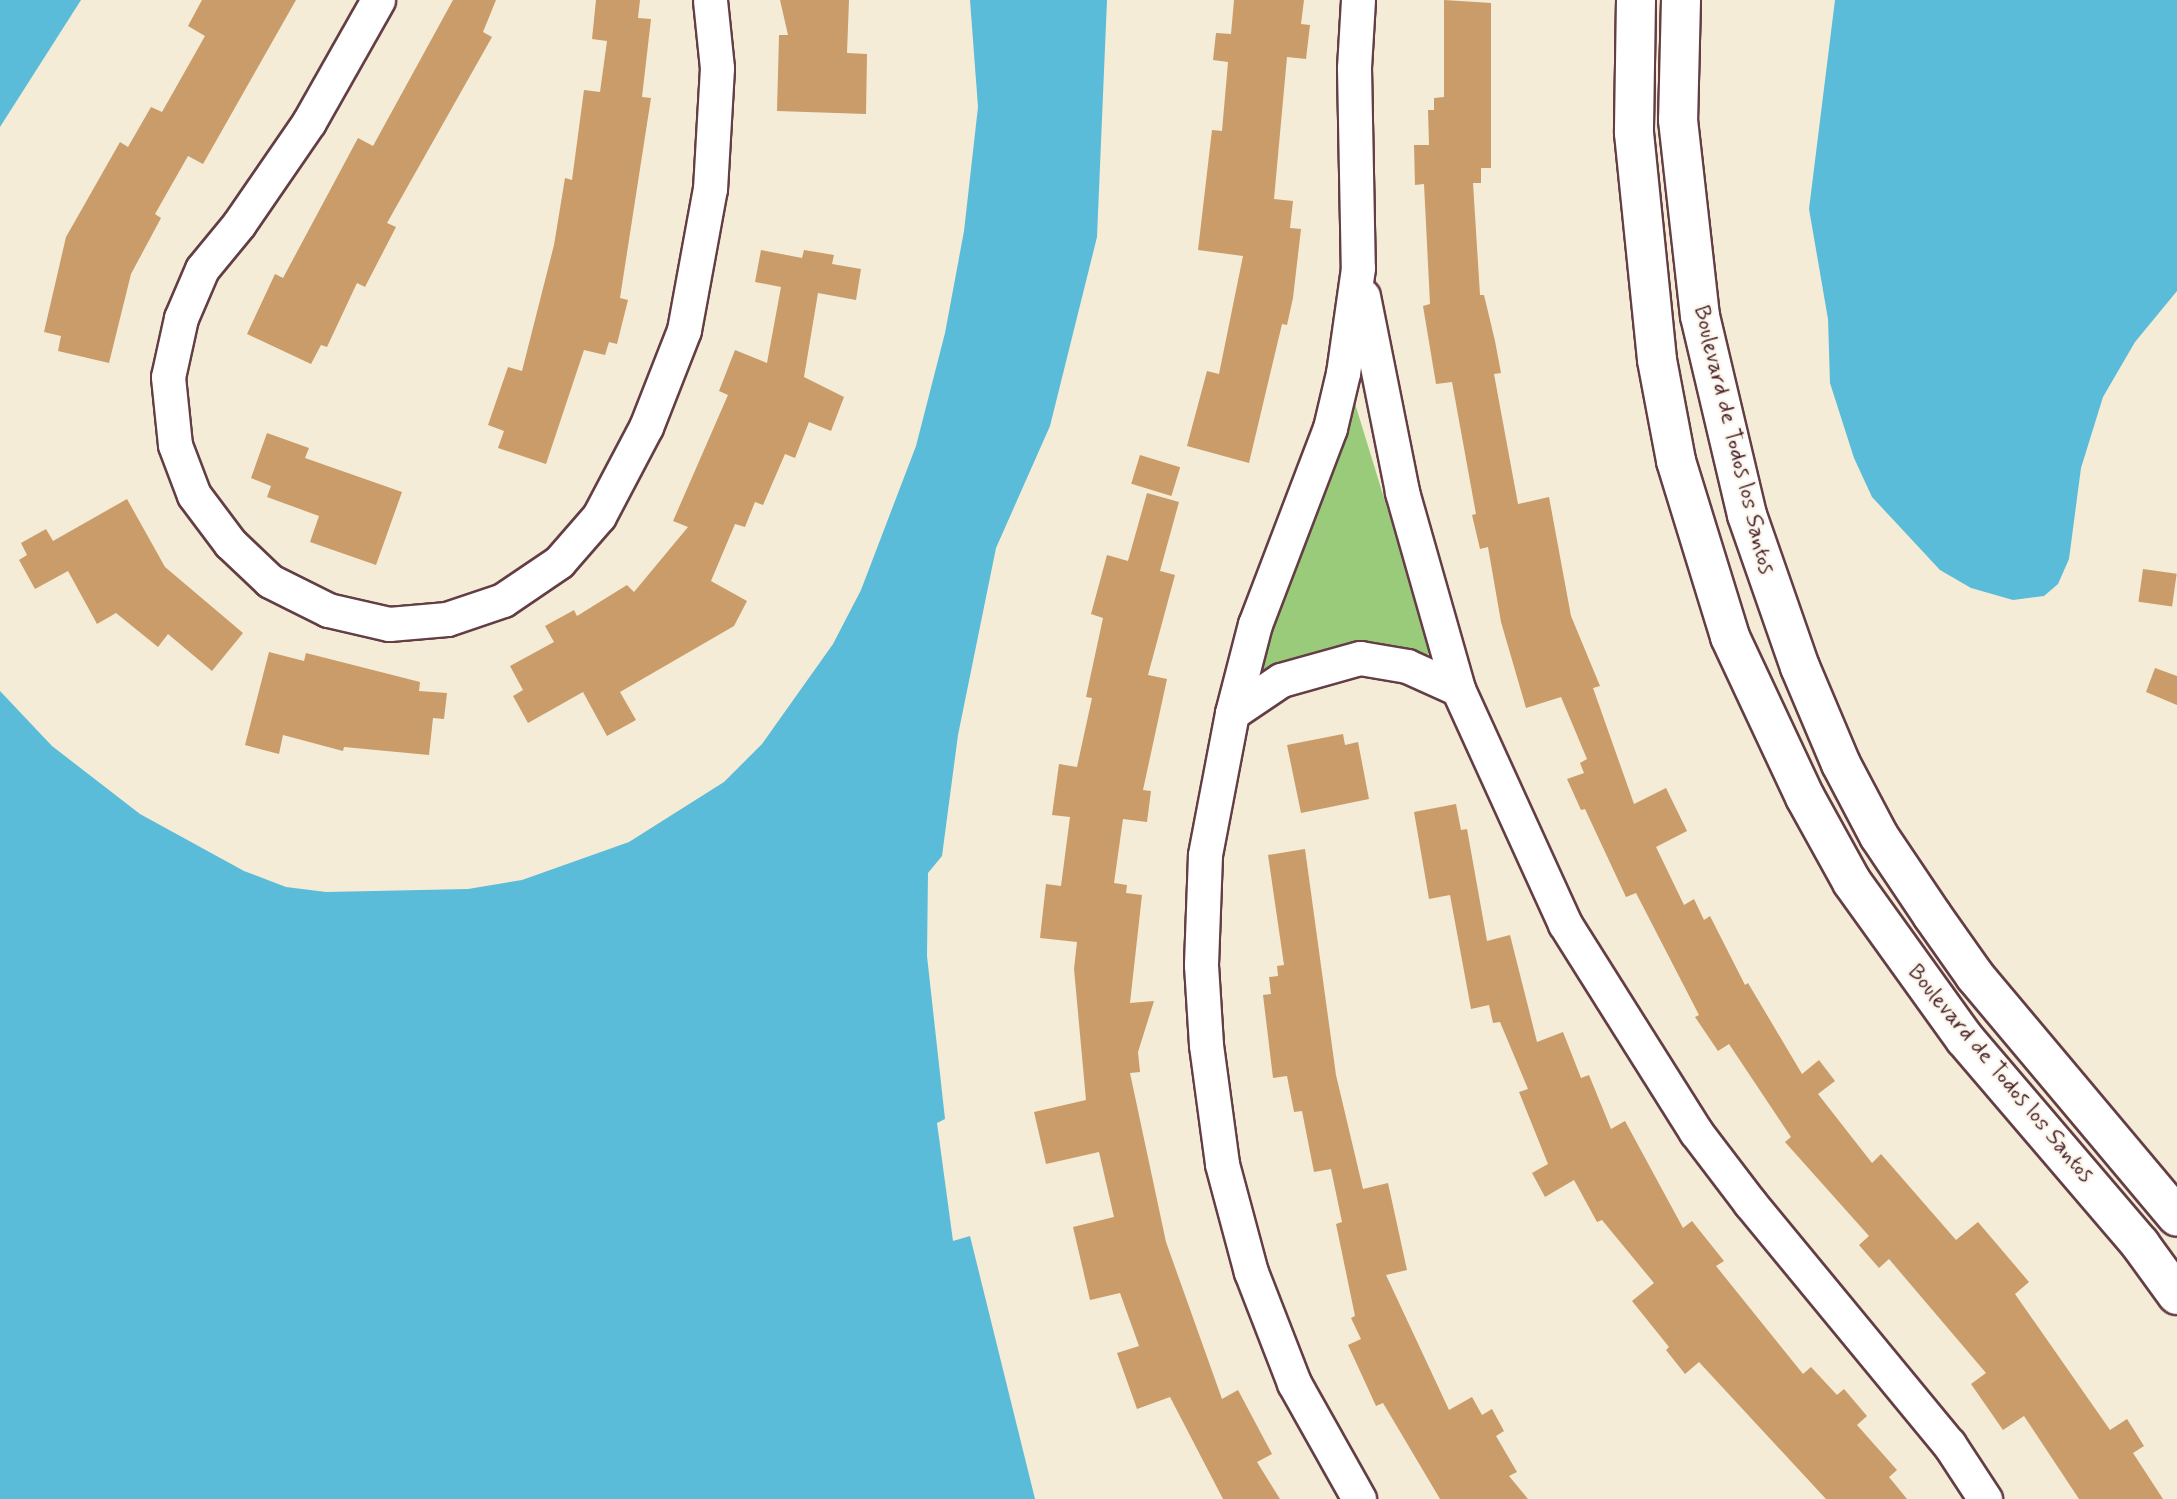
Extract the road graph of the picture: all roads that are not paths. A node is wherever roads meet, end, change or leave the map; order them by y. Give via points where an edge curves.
1 (378, 0) edge
2 (710, 0) edge
3 (1358, 0) edge
4 (1636, 0) edge
5 (1681, 0) edge
6 (1358, 268) junction
7 (1458, 689) junction
8 (1232, 713) junction
9 (2177, 1217) edge
10 (2177, 1295) edge
11 (1359, 1499) edge
12 (1985, 1499) edge

1 - 2 street via 309,122 202,269 181,318 168,377 175,445 194,495 230,543 270,581 328,610 389,624 447,619 503,600 559,562 599,516 646,427 684,330 710,190 717,68
3 - 6 street via 1354,68
4 - 10 street, Boulevard de Todos los Santos via 1634,133 1657,360 1676,461 1730,637 1805,797 1852,882 1965,1039 2140,1244
5 - 9 street, Boulevard de Todos los Santos via 1678,120 1700,316 1747,515 1800,667 1841,764 1879,836 1932,915 1975,976
6 - 7 street via 1402,492
6 - 8 street via 1330,428 1255,624
7 - 8 street via 1408,666 1360,658 1281,680
7 - 12 street via 1565,925 1645,1054 1750,1203 1950,1444
8 - 11 street via 1205,855 1201,965 1222,1164 1251,1272 1294,1383

